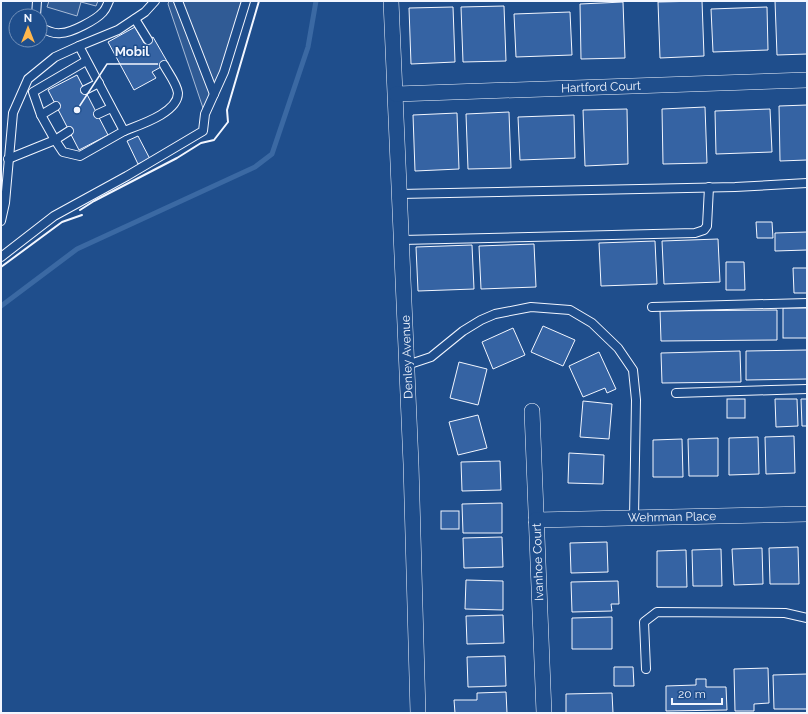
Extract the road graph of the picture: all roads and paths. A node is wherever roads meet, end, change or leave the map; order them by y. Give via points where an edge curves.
1 (109, 1) edge
2 (155, 1) edge
3 (178, 1) edge
4 (246, 1) edge
5 (391, 1) edge
6 (135, 19) junction
7 (48, 31) edge
8 (148, 40) dead end
9 (79, 46) junction
10 (86, 61) junction
11 (164, 65) dead end
12 (807, 80) edge
13 (99, 83) junction
14 (85, 90) dead end
15 (214, 94) junction
16 (396, 94) junction
17 (56, 106) dead end
18 (111, 108) junction
19 (98, 114) dead end
20 (42, 115) junction
21 (69, 131) dead end
22 (124, 131) junction
23 (55, 140) junction
24 (8, 159) junction
25 (807, 183) edge
26 (709, 188) junction
27 (400, 194) junction
28 (1, 221) edge
29 (402, 240) junction
30 (1, 257) edge
31 (807, 303) edge
32 (652, 307) dead end
33 (407, 365) junction
34 (807, 389) edge
35 (676, 393) dead end
36 (532, 411) dead end
37 (807, 514) edge
38 (634, 518) junction
39 (536, 520) junction
40 (807, 618) edge
41 (646, 669) dead end
42 (418, 713) edge
43 (544, 713) edge

1 - 7 lane via 102,14 68,32 60,34
2 - 6 lane
3 - 15 lane
4 - 15 lane via 224,72
5 - 16 street, Denley Avenue
6 - 8 lane
6 - 9 lane via 118,30
9 - 10 lane
9 - 24 lane via 55,57 28,79 13,113
10 - 13 lane
10 - 20 lane via 33,92
11 - 22 lane via 178,92 173,107
12 - 16 street, Hartford Court
13 - 14 lane
13 - 18 lane
15 - 30 lane via 205,114 203,131 54,216
16 - 27 street, Denley Avenue
17 - 20 lane
18 - 19 lane
18 - 22 lane
20 - 23 lane
21 - 23 lane
22 - 23 lane via 80,156 63,152
23 - 24 lane
24 - 28 lane
25 - 26 lane
26 - 27 lane
26 - 29 lane via 707,226 695,233
27 - 29 street, Denley Avenue
29 - 33 street, Denley Avenue
31 - 32 lane
33 - 38 lane via 431,357 462,331 495,314 531,307 570,310 592,323 618,348 633,370 636,400
33 - 42 street, Denley Avenue
34 - 35 lane
36 - 39 street, Ivanhoe Court
37 - 38 street, Wehrman Place
38 - 39 street, Wehrman Place
39 - 43 street, Ivanhoe Court
40 - 41 lane via 785,613 657,612 644,622

